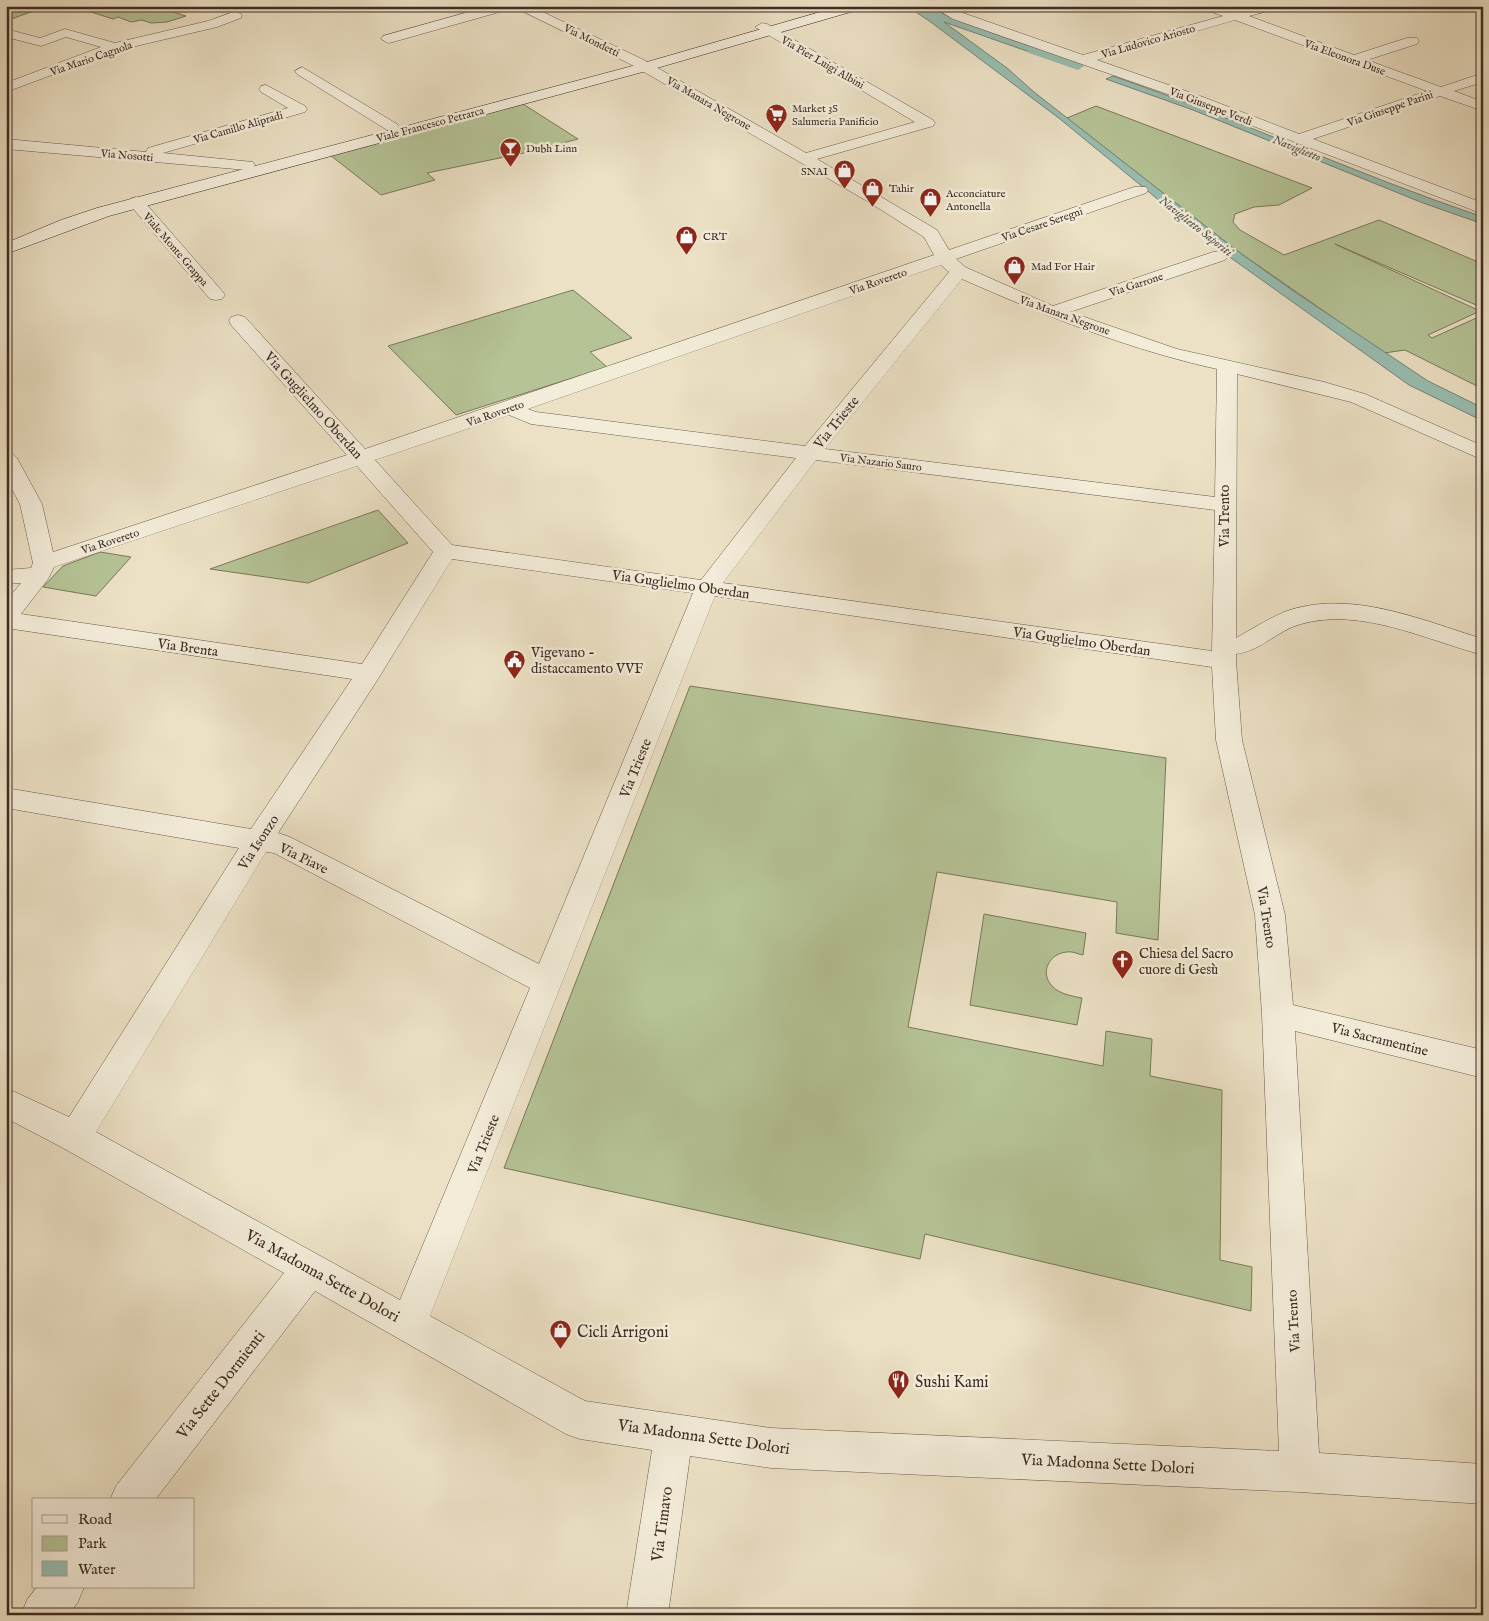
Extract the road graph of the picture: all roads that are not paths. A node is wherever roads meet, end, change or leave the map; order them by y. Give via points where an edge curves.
1 (505, 6) edge
2 (518, 6) edge
3 (834, 6) edge
4 (856, 6) edge
5 (938, 6) edge
6 (1208, 6) edge
7 (1271, 6) edge
8 (236, 15) dead end
9 (1236, 16) junction
10 (766, 29) junction
11 (6, 33) edge
12 (388, 39) dead end
13 (1412, 41) dead end
14 (115, 47) junction
15 (1082, 60) junction
16 (1352, 60) junction
17 (641, 65) junction
18 (302, 71) dead end
19 (1483, 77) edge
20 (10, 84) edge
21 (266, 88) dead end
22 (1441, 91) junction
23 (1483, 107) edge
24 (392, 127) junction
25 (1298, 139) junction
26 (6, 144) edge
27 (136, 156) junction
28 (805, 158) junction
29 (247, 165) junction
30 (1140, 190) dead end
31 (136, 202) junction
32 (1483, 209) edge
33 (10, 237) edge
34 (6, 248) edge
35 (1219, 256) dead end
36 (952, 265) junction
37 (216, 295) dead end
38 (1052, 312) junction
39 (238, 321) dead end
40 (1227, 365) junction
41 (510, 408) junction
42 (810, 454) junction
43 (1483, 454) edge
44 (361, 457) junction
45 (6, 458) edge
46 (1224, 505) junction
47 (445, 550) junction
48 (42, 569) junction
49 (6, 577) edge
50 (707, 588) junction
51 (6, 619) edge
52 (1483, 648) edge
53 (1224, 655) junction
54 (369, 673) junction
55 (6, 798) edge
56 (258, 841) junction
57 (548, 983) junction
58 (1278, 1014) junction
59 (1483, 1064) edge
60 (6, 1102) edge
61 (75, 1137) junction
62 (310, 1268) junction
63 (409, 1323) junction
64 (674, 1433) junction
65 (1300, 1472) junction
66 (1483, 1484) edge
67 (132, 1498) edge
68 (62, 1588) edge
69 (42, 1615) edge
70 (647, 1615) edge

1 - 12 street
2 - 17 street, Via Mondetti
3 - 10 street, Viale Francesco Petrarca
4 - 10 street, Viale Francesco Petrarca
5 - 15 street, Via Giuseppe Verdi
6 - 9 street, Via Eleonora Duse
7 - 9 street, Via Ludovico Ariosto
8 - 14 street, Via Mario Cagnola via 212,24
9 - 15 street, Via Ludovico Ariosto
9 - 16 street, Via Eleonora Duse
10 - 17 street, Viale Francesco Petrarca
10 - 28 street, Via Pier Luigi Albini via 928,123
11 - 14 street via 41,42 62,30
13 - 16 street
14 - 20 street, Via Mario Cagnola
15 - 25 street, Via Giuseppe Verdi
16 - 22 street, Via Eleonora Duse
17 - 24 street, Viale Francesco Petrarca
17 - 28 street, Via Manara Negrone
17 - 31 street, Viale Francesco Petrarca
18 - 24 street
19 - 22 street, Via Giuseppe Parini
21 - 27 street, Via Camillo Alipradi via 300,109
22 - 23 street, Via Eleonora Duse
22 - 25 street, Via Giuseppe Parini
24 - 29 street, Viale Francesco Petrarca
25 - 32 street, Via Giuseppe Verdi
26 - 27 street, Via Nosotti
27 - 29 street, Via Nosotti
28 - 36 street, Via Manara Negrone via 931,234
29 - 33 street, Viale Francesco Petrarca via 111,202
30 - 36 street, Via Cesare Seregni
31 - 34 street, Viale Francesco Petrarca
31 - 37 street, Viale Monte Grappa
35 - 38 street, Via Garrone
36 - 38 street, Via Manara Negrone
36 - 41 street, Via Rovereto
36 - 42 street, Via Trieste
38 - 40 street, Via Manara Negrone via 1171,352
39 - 44 street, Via Guglielmo Oberdan
40 - 43 street, Via Manara Negrone via 1358,398
40 - 46 street, Via Trento
41 - 42 street, Via Nazario Sauro via 547,420
41 - 44 street, Via Rovereto
42 - 46 street, Via Nazario Sauro
42 - 50 street, Via Trieste
44 - 47 street, Via Guglielmo Oberdan
44 - 48 street, Via Rovereto
45 - 48 street via 31,504
46 - 53 street, Via Trento
47 - 50 street, Via Guglielmo Oberdan
47 - 54 street, Via Isonzo
48 - 49 street, Via Rovereto
48 - 51 street
50 - 53 street, Via Guglielmo Oberdan
50 - 57 street, Via Trieste
51 - 54 street, Via Brenta
52 - 53 street via 1374,614 1320,612 1292,618
53 - 58 street, Via Trento via 1229,740 1270,915
54 - 56 street, Via Isonzo
55 - 56 street, Via Piave
56 - 57 street, Via Piave via 280,844
56 - 61 street, Via Isonzo
57 - 63 street, Via Trieste
58 - 59 street, Via Sacramentine
58 - 65 street, Via Trento
60 - 61 street, Via Madonna Sette Dolori
61 - 62 street, Via Madonna Sette Dolori
62 - 63 street, Via Madonna Sette Dolori
62 - 67 street, Via Sette Dormienti
63 - 64 street, Via Madonna Sette Dolori via 580,1420
64 - 65 street, Via Madonna Sette Dolori via 771,1448
64 - 70 street, Via Timavo
65 - 66 street, Via Madonna Sette Dolori
68 - 69 street

